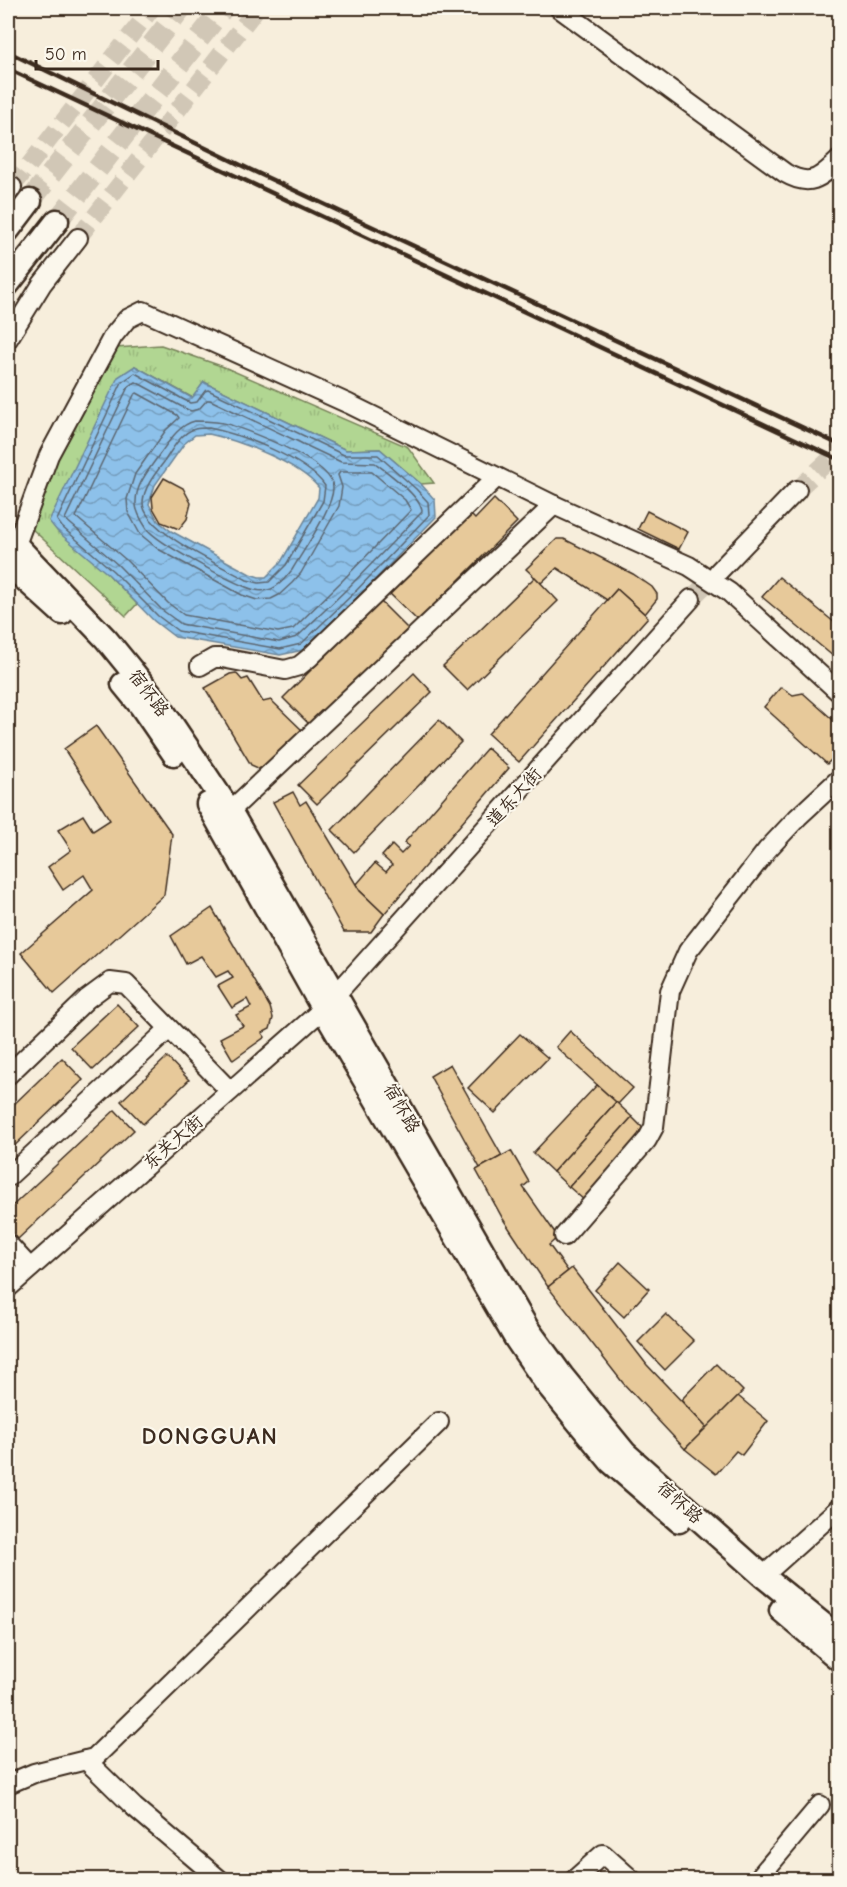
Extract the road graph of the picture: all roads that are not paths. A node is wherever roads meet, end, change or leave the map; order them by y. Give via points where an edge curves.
1 (560, 8) edge
2 (840, 159) edge
3 (30, 201) tunnel mouth
4 (57, 221) tunnel mouth
5 (8, 230) edge
6 (78, 238) tunnel mouth
7 (8, 285) edge
8 (8, 339) edge
9 (497, 477) junction
10 (797, 490) tunnel mouth
11 (554, 505) junction
12 (10, 549) edge
13 (718, 572) tunnel mouth
14 (692, 599) tunnel mouth
15 (200, 666) dead end
16 (840, 693) edge
17 (840, 778) edge
18 (230, 811) junction
19 (330, 1002) junction
20 (169, 1029) junction
21 (8, 1075) edge
22 (230, 1091) junction
23 (8, 1178) edge
24 (564, 1236) dead end
25 (8, 1244) edge
26 (30, 1268) junction
27 (8, 1288) edge
28 (439, 1422) dead end
29 (840, 1507) edge
30 (764, 1576) junction
31 (840, 1638) edge
32 (840, 1660) edge
33 (86, 1760) junction
34 (8, 1784) edge
35 (820, 1805) dead end
36 (220, 1880) edge
37 (574, 1880) edge
38 (632, 1880) edge
39 (757, 1880) edge

1 - 2 street via 796,180 813,180
3 - 5 main road
4 - 7 main road
6 - 8 street via 42,284
9 - 11 street
9 - 12 street via 349,404 143,311 127,319 114,336 49,455
9 - 15 street via 299,666 285,670 214,658
10 - 13 street
11 - 16 street via 688,566 729,592
11 - 18 street
12 - 18 main road, 宿怀路 via 106,639 156,699
12 - 19 main road, 宿怀路 via 141,706 213,812
14 - 19 street, 道东大街
17 - 24 street via 767,850 688,951 670,991 654,1127
18 - 19 main road, 宿怀路
19 - 22 street, 东关大街
19 - 30 main road, 宿怀路 via 527,1329 562,1376 625,1452
19 - 32 main road, 宿怀路 via 516,1339 546,1383 611,1462
20 - 21 street via 126,984 110,982
20 - 22 street
20 - 23 street
22 - 26 street, 东关大街
25 - 26 street
26 - 27 street, 东关大街
28 - 33 street via 94,1758
29 - 30 street
30 - 31 main road, 宿怀路
33 - 34 street
33 - 36 street
35 - 39 street
37 - 38 street via 603,1854

